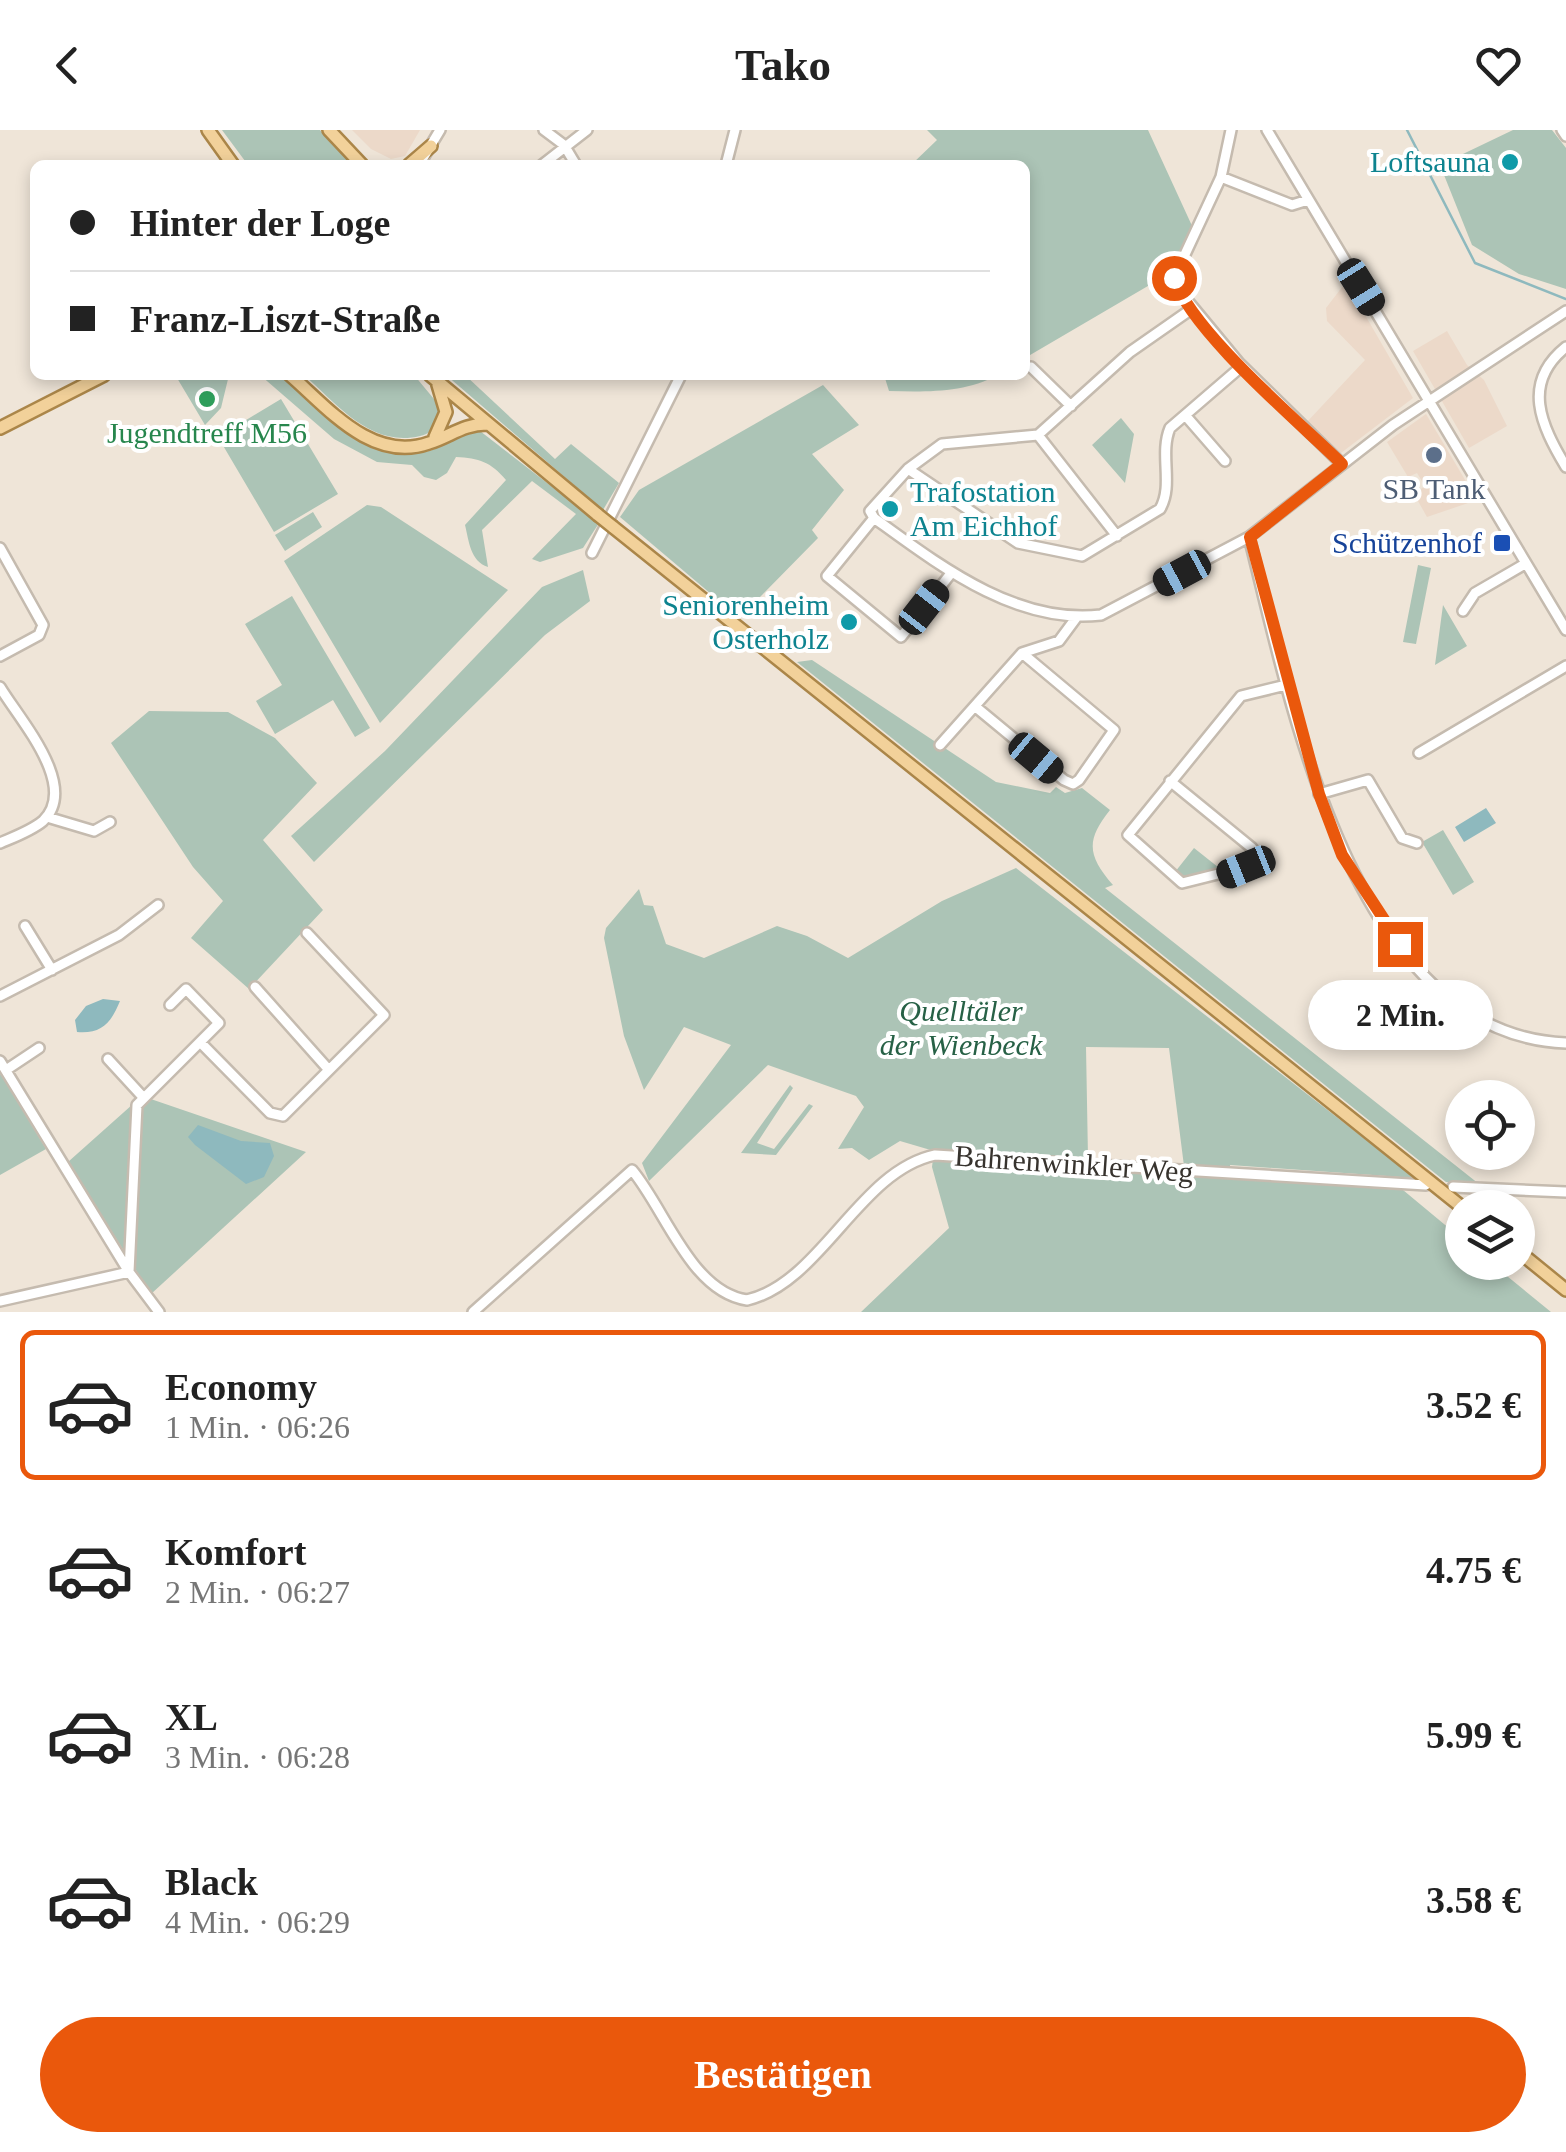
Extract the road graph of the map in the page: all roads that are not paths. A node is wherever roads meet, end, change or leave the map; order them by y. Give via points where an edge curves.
1 (208, 130) edge
2 (329, 130) edge
3 (440, 130) edge
4 (544, 130) edge
5 (587, 130) edge
6 (735, 130) edge
7 (1231, 130) edge
8 (1267, 130) edge
9 (1562, 130) edge
10 (1566, 136) edge
11 (564, 145) junction
12 (431, 146) junction
13 (229, 160) edge
14 (358, 160) edge
15 (415, 160) edge
16 (422, 160) edge
17 (548, 160) edge
18 (573, 160) edge
19 (727, 160) edge
20 (1221, 177) junction
21 (1308, 200) junction
22 (1193, 308) junction
23 (1566, 311) edge
24 (1566, 348) edge
25 (1242, 366) junction
26 (1030, 367) dead end
27 (94, 380) edge
28 (296, 380) edge
29 (434, 380) edge
30 (435, 380) edge
31 (678, 380) edge
32 (1428, 400) junction
33 (1071, 406) junction
34 (1186, 415) junction
35 (487, 424) junction
36 (0, 428) edge
37 (1038, 435) junction
38 (430, 443) junction
39 (1224, 461) dead end
40 (1565, 463) edge
41 (1342, 464) junction
42 (908, 468) junction
43 (872, 514) junction
44 (1117, 536) junction
45 (1250, 537) junction
46 (0, 548) edge
47 (592, 553) dead end
48 (1525, 564) junction
49 (952, 572) junction
50 (1463, 611) dead end
51 (1076, 618) junction
52 (1566, 630) edge
53 (1022, 654) junction
54 (0, 656) edge
55 (1566, 666) edge
56 (1286, 685) junction
57 (0, 687) edge
58 (977, 708) junction
59 (940, 745) dead end
60 (1419, 753) dead end
61 (1170, 781) junction
62 (1319, 794) junction
63 (47, 817) junction
64 (110, 822) dead end
65 (0, 843) edge
66 (1416, 844) dead end
67 (158, 906) dead end
68 (25, 926) dead end
69 (307, 934) dead end
70 (52, 970) junction
71 (255, 988) dead end
72 (0, 996) edge
73 (170, 1004) dead end
74 (200, 1042) junction
75 (1566, 1043) edge
76 (39, 1048) dead end
77 (108, 1060) dead end
78 (2, 1065) edge
79 (329, 1070) junction
80 (142, 1096) junction
81 (1426, 1185) dead end
82 (1453, 1187) dead end
83 (1566, 1192) edge
84 (1445, 1194) edge
85 (1535, 1265) edge
86 (129, 1272) junction
87 (1566, 1290) edge
88 (0, 1301) edge
89 (160, 1312) edge
90 (473, 1312) edge

1 - 13 main road
2 - 14 main road
3 - 12 street
4 - 11 street
5 - 11 street
6 - 19 street
7 - 20 street
8 - 21 street
9 - 10 street
11 - 17 street
11 - 18 street
12 - 15 main road
12 - 16 street
20 - 21 street via 1292,205
20 - 22 street via 1174,278
21 - 32 street
22 - 25 street
22 - 33 street via 1130,352
23 - 32 street
24 - 40 street via 1544,369 1538,390 1543,425
25 - 34 street
25 - 41 street
26 - 33 street
27 - 36 main road
28 - 38 main road via 356,433 390,446
29 - 38 main road via 446,412
30 - 35 main road
31 - 47 street
32 - 41 street
32 - 48 street
33 - 37 street
34 - 39 street
34 - 44 street via 1165,440 1166,498 1160,509
35 - 38 main road via 468,424
35 - 84 main road, bridge
37 - 42 street via 942,444
37 - 44 street
41 - 45 street
42 - 43 street
42 - 44 street via 1018,542 1082,556
43 - 49 street
43 - 49 street via 827,576 901,636
45 - 51 street via 1102,616
45 - 56 street
46 - 54 street via 43,625 38,635
48 - 50 street via 1475,593
48 - 52 street
49 - 51 street via 1018,604
51 - 53 street via 1058,642
53 - 58 street
53 - 58 street via 1114,730 1079,780 1064,780
55 - 60 street
56 - 61 street via 1241,696
56 - 62 street
57 - 63 street via 56,788
58 - 59 street
61 - 61 street via 1252,848 1246,867 1182,883 1128,840
62 - 66 street via 1368,780 1402,838
62 - 75 street via 1342,855 1400,944 1440,987 1494,1026
63 - 64 street via 94,832
63 - 65 street
67 - 70 street
68 - 70 street
69 - 79 street via 384,1016
70 - 72 street
71 - 79 street
73 - 74 street via 186,989 219,1023
74 - 79 street via 270,1113 282,1116
74 - 80 street
76 - 78 street
77 - 80 street
78 - 86 street
80 - 86 street
81 - 90 street, Bahrenwinkler Weg via 934,1155 898,1172 786,1280 747,1300 719,1290 697,1268 632,1170
82 - 83 street
85 - 87 main road
86 - 88 street
86 - 89 street

